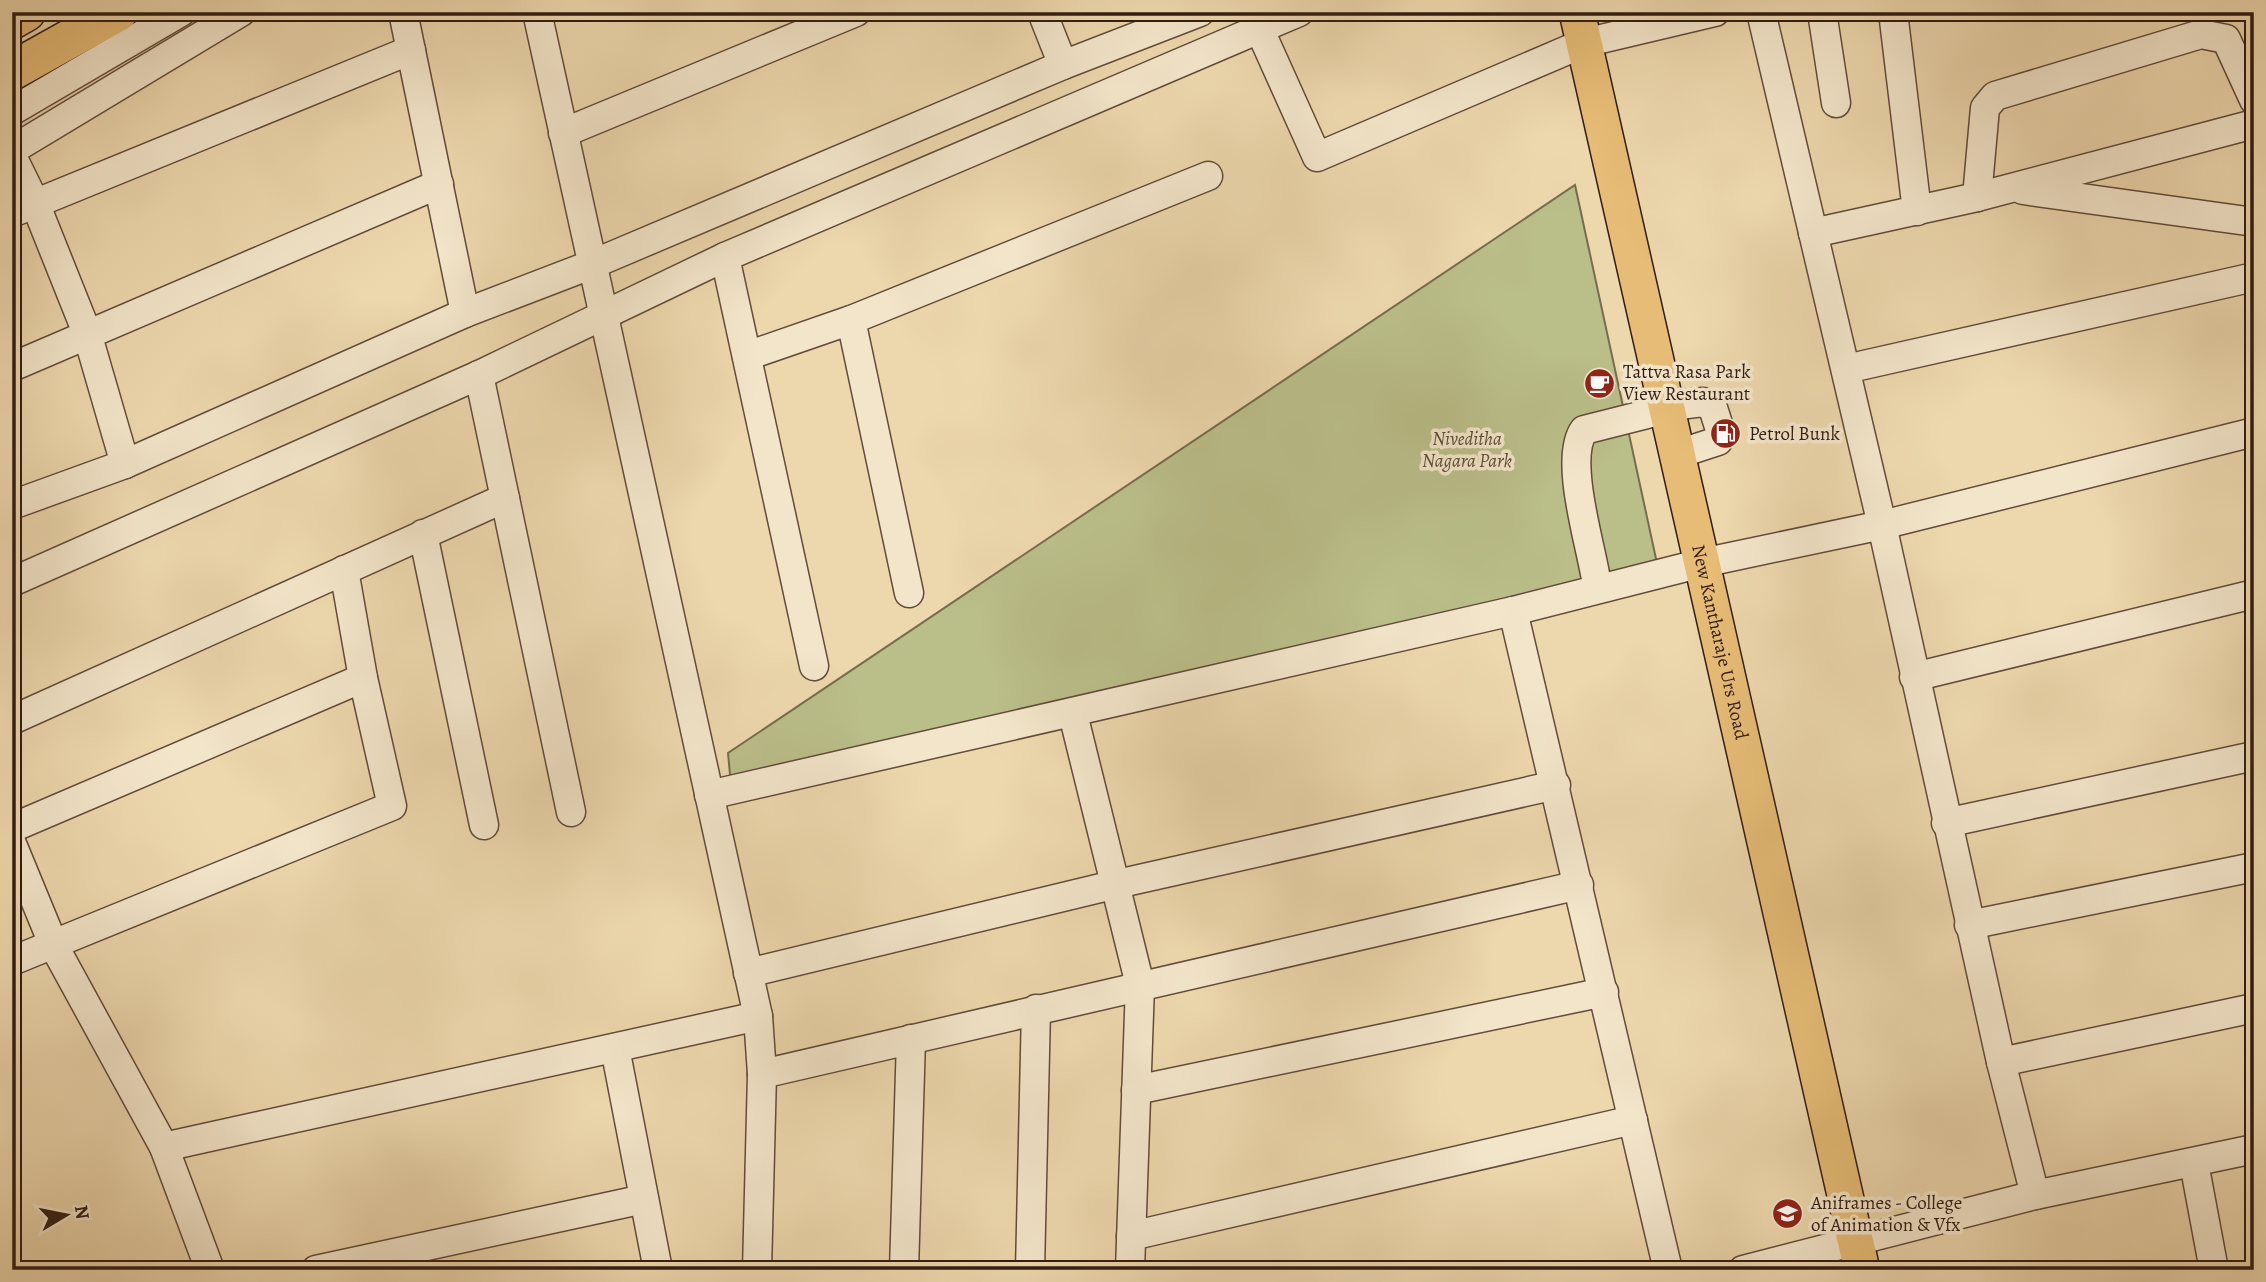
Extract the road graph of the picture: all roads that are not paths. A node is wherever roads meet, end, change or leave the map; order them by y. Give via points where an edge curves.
1 (26, 12) edge
2 (118, 12) edge
3 (181, 12) edge
4 (241, 12) edge
5 (403, 12) edge
6 (537, 12) edge
7 (856, 12) edge
8 (1042, 12) edge
9 (1200, 12) edge
10 (1299, 12) edge
11 (1715, 12) edge
12 (1761, 12) edge
13 (1822, 12) edge
14 (1893, 12) edge
15 (1680, 17) edge
16 (12, 20) edge
17 (1259, 28) junction
18 (1581, 28) edge
19 (411, 50) junction
20 (1063, 65) junction
21 (12, 71) edge
22 (2254, 100) edge
23 (1836, 103) dead end
24 (12, 111) edge
25 (2254, 124) edge
26 (564, 133) junction
27 (12, 150) edge
28 (12, 156) edge
29 (1208, 176) dead end
30 (439, 184) junction
31 (2010, 188) junction
32 (1977, 197) junction
33 (23, 208) edge
34 (1917, 211) junction
35 (2254, 222) edge
36 (1813, 233) junction
37 (725, 257) junction
38 (593, 264) junction
39 (2254, 277) edge
40 (466, 313) junction
41 (602, 315) junction
42 (850, 320) junction
43 (87, 333) junction
44 (747, 356) junction
45 (12, 367) edge
46 (1846, 369) junction
47 (479, 375) junction
48 (1668, 408) junction
49 (2254, 432) edge
50 (1678, 454) junction
51 (125, 464) junction
52 (505, 498) junction
53 (12, 505) edge
54 (1882, 525) junction
55 (424, 534) junction
56 (1702, 563) junction
57 (344, 570) junction
58 (1595, 574) dead end
59 (12, 582) edge
60 (909, 593) dead end
61 (2254, 594) edge
62 (1513, 611) junction
63 (814, 666) dead end
64 (1914, 677) junction
65 (363, 678) junction
66 (1073, 713) junction
67 (12, 720) edge
68 (2254, 756) edge
69 (1556, 785) junction
70 (709, 796) junction
71 (571, 812) dead end
72 (1946, 823) junction
73 (484, 825) dead end
74 (12, 828) edge
75 (12, 844) edge
76 (2254, 867) edge
77 (1117, 884) junction
78 (1579, 885) junction
79 (1969, 925) junction
80 (54, 946) junction
81 (12, 961) edge
82 (748, 973) junction
83 (1140, 985) junction
84 (1604, 992) junction
85 (2254, 1008) edge
86 (1036, 1009) junction
87 (758, 1016) junction
88 (911, 1039) junction
89 (615, 1048) junction
90 (2001, 1062) junction
91 (762, 1074) junction
92 (1136, 1090) junction
93 (1633, 1120) junction
94 (164, 1147) junction
95 (2254, 1149) edge
96 (2193, 1163) junction
97 (2035, 1195) junction
98 (644, 1199) junction
99 (1131, 1236) junction
100 (1860, 1256) edge
101 (210, 1270) edge
102 (316, 1270) edge
103 (658, 1270) edge
104 (757, 1270) edge
105 (904, 1270) edge
106 (1030, 1270) edge
107 (1130, 1270) edge
108 (1668, 1270) edge
109 (1743, 1270) edge
110 (2214, 1270) edge

1 - 16 highway
2 - 21 highway
3 - 24 street
4 - 27 street
5 - 19 street
6 - 26 street
7 - 26 street
8 - 20 street
9 - 20 street
10 - 17 street
11 - 15 street
12 - 36 street
13 - 23 street
14 - 34 street
15 - 18 street
17 - 18 street via 1317,157
17 - 37 street
18 - 48 main road, New Kantharaje Urs Road
19 - 30 street
19 - 33 street
20 - 38 street
22 - 32 street via 2226,39 2201,34 1995,96 1985,108
25 - 31 street
26 - 38 street
28 - 33 street
29 - 42 street
30 - 40 street
30 - 43 street
31 - 32 street
31 - 35 street
32 - 34 street
33 - 43 street
34 - 36 street
36 - 46 street
37 - 41 street
37 - 44 street
38 - 40 street
38 - 41 street
39 - 46 street
40 - 51 street
41 - 47 street
41 - 70 street
42 - 44 street
42 - 60 street
43 - 45 street
43 - 51 street
44 - 63 street
46 - 54 street
47 - 52 street
47 - 59 street
48 - 50 main road, New Kantharaje Urs Road
48 - 50 street via 1703,402 1719,420 1718,442
48 - 58 street via 1597,424 1577,440 1576,468
49 - 54 street
50 - 56 main road, New Kantharaje Urs Road
51 - 53 street
52 - 55 street
52 - 71 street
54 - 56 street
54 - 64 street
55 - 57 street
55 - 73 street
56 - 62 street
56 - 100 main road, New Kantharaje Urs Road
57 - 65 street
57 - 67 street
61 - 64 street
62 - 66 street
62 - 69 street
64 - 72 street
65 - 74 street
65 - 80 street via 392,806
66 - 70 street
66 - 77 street
68 - 72 street
69 - 77 street
69 - 78 street
70 - 82 street
72 - 79 street
75 - 80 street
76 - 79 street
77 - 82 street
77 - 83 street
78 - 83 street
78 - 84 street
79 - 90 street
80 - 81 street
80 - 94 street
82 - 87 street
83 - 86 street
83 - 92 street
84 - 92 street
84 - 93 street
85 - 90 street
86 - 88 street
86 - 106 street
87 - 89 street
87 - 91 street
88 - 91 street
88 - 105 street
89 - 94 street
89 - 98 street
90 - 97 street
91 - 104 street
92 - 99 street
93 - 99 street
93 - 108 street
94 - 101 street
95 - 96 street
96 - 97 street
96 - 110 street
97 - 100 street
98 - 102 street
98 - 103 street
99 - 107 street
100 - 109 street

